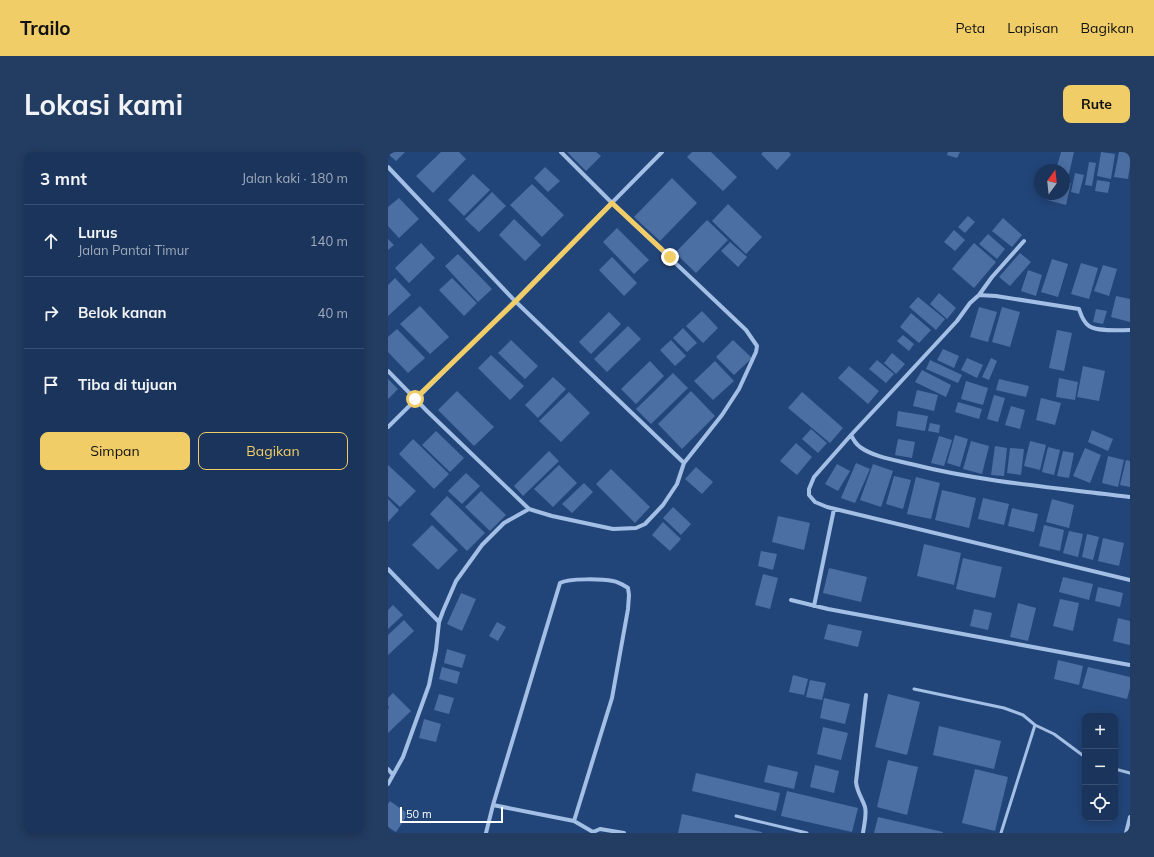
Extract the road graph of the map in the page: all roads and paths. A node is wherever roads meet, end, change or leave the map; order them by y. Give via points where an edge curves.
1 (561, 152) edge
2 (662, 152) edge
3 (388, 167) edge
4 (612, 203) junction
5 (1024, 241) dead end
6 (979, 295) junction
7 (516, 301) junction
8 (1130, 330) edge
9 (388, 371) edge
10 (415, 399) junction
11 (388, 427) edge
12 (851, 435) junction
13 (684, 463) junction
14 (1130, 497) edge
15 (529, 509) junction
16 (834, 509) junction
17 (388, 569) edge
18 (1130, 580) edge
19 (791, 600) dead end
20 (814, 606) junction
21 (440, 622) junction
22 (1130, 665) edge
23 (914, 689) dead end
24 (866, 695) dead end
25 (1035, 725) junction
26 (1082, 755) edge
27 (388, 769) edge
28 (1118, 770) edge
29 (1130, 772) edge
30 (393, 775) junction
31 (388, 784) edge
32 (493, 805) junction
33 (736, 816) dead end
34 (1130, 817) edge
35 (574, 821) junction
36 (592, 832) edge
37 (486, 833) edge
38 (624, 833) edge
39 (807, 833) edge
40 (863, 833) edge
41 (1001, 833) edge
42 (1126, 833) edge

1 - 4 street
2 - 4 street
3 - 7 street
4 - 7 street
4 - 13 street via 746,330 758,346 739,389
5 - 6 street
6 - 8 street via 1079,309 1088,326 1098,329
6 - 12 street
7 - 10 street
7 - 13 street
9 - 10 street
10 - 11 street
10 - 15 street
12 - 14 street via 865,450 933,470
12 - 16 street via 814,477 809,489 809,495 815,502
13 - 15 street via 676,484 663,505 645,524 636,528 613,529
15 - 21 street via 504,523 482,545 456,581
16 - 18 street
16 - 20 street
17 - 21 street
19 - 20 street
20 - 22 street
21 - 30 street via 429,685 403,757
23 - 25 lane via 1004,708 1023,715
24 - 40 street via 856,782 857,791 865,806
25 - 26 lane via 1054,734
25 - 41 lane
27 - 30 street
28 - 29 lane
30 - 31 street
32 - 35 street
32 - 35 street via 560,583 567,580 619,582 628,588 629,601 612,698
32 - 37 street
33 - 39 lane
34 - 42 street
35 - 36 street
36 - 38 street via 600,829

